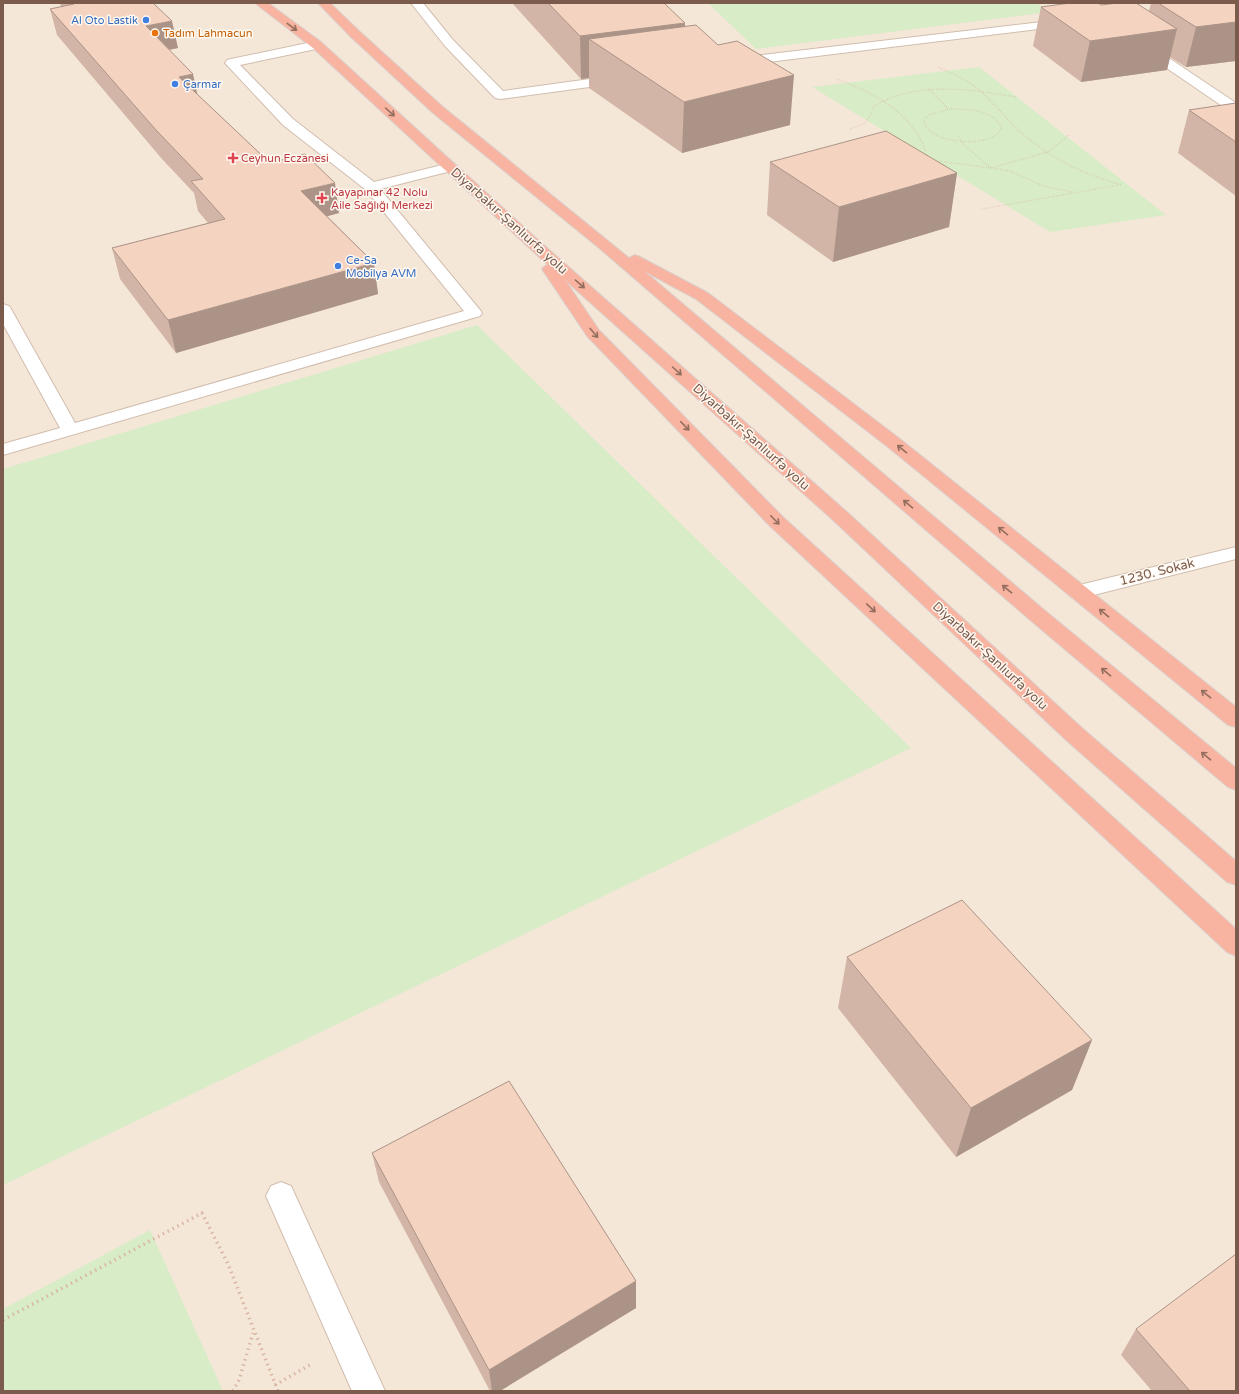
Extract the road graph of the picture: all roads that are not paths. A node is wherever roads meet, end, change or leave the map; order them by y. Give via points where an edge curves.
1 (262, 3) edge
2 (324, 3) edge
3 (417, 3) edge
4 (1079, 22) edge
5 (1135, 41) edge
6 (317, 45) junction
7 (725, 64) edge
8 (632, 77) edge
9 (1236, 109) edge
10 (450, 167) junction
11 (371, 187) junction
12 (533, 243) junction
13 (603, 244) junction
14 (3, 309) edge
15 (70, 430) junction
16 (3, 450) edge
17 (1236, 553) edge
18 (1078, 592) junction
19 (1236, 719) edge
20 (1236, 781) edge
21 (1236, 875) edge
22 (1236, 945) edge
23 (281, 1196) dead end
24 (369, 1391) edge

1 -> 6 highway, Diyarbakır-Şanlıurfa yolu
2 - 13 highway via 354,34 438,110
3 - 8 street via 449,43 500,95
4 - 7 street
5 - 9 street
6 -> 10 highway, Diyarbakır-Şanlıurfa yolu
6 - 11 street via 232,63 288,122
10 - 11 street
10 - 12 highway, Diyarbakır-Şanlıurfa yolu
11 - 15 street via 474,313
12 -> 21 highway, Diyarbakır-Şanlıurfa yolu via 840,516 1074,734
12 -> 22 highway via 593,333 777,522
18 -> 13 highway via 894,443 702,296
20 -> 13 highway
14 - 15 street
15 - 16 street
17 - 18 street, 1230. Sokak
19 -> 18 highway
23 - 24 street

